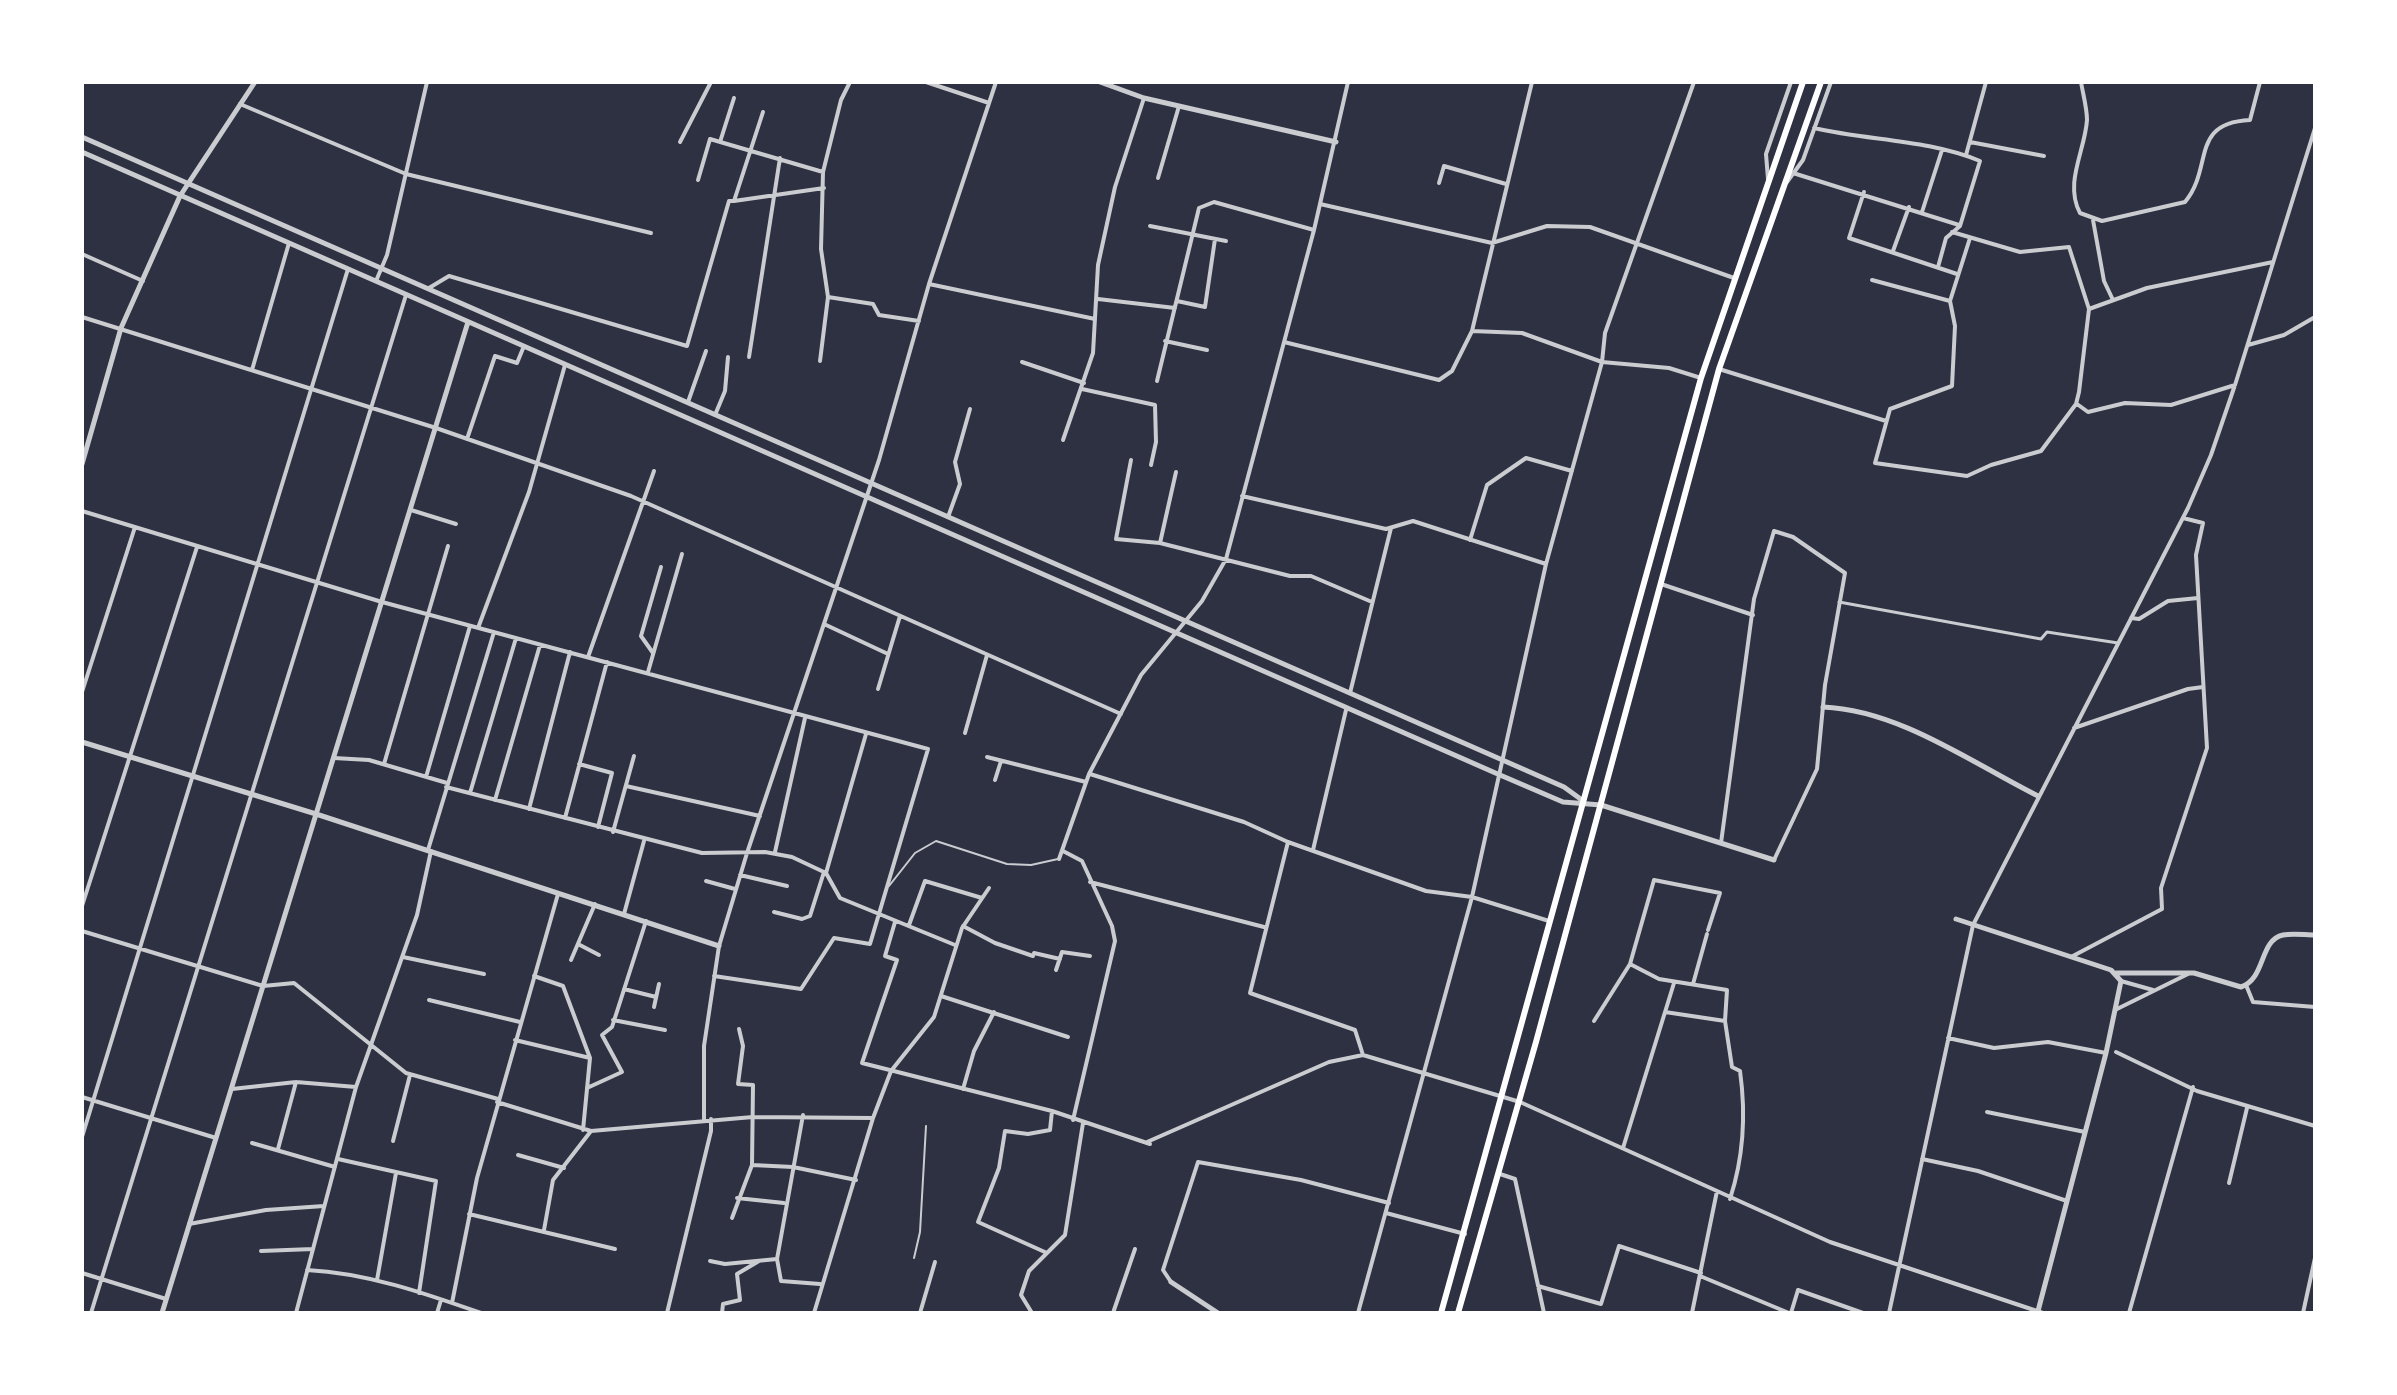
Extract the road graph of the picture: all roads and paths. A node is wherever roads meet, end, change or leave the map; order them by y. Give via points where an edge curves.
1 (255, 82) edge
2 (427, 82) edge
3 (711, 82) edge
4 (850, 82) edge
5 (926, 82) edge
6 (996, 82) edge
7 (1100, 82) edge
8 (1348, 82) edge
9 (1532, 82) edge
10 (1694, 82) edge
11 (1791, 82) edge
12 (1803, 82) edge
13 (1821, 82) edge
14 (1831, 82) edge
15 (1986, 82) edge
16 (2081, 82) edge
17 (2260, 82) edge
18 (734, 98) dead end
19 (1144, 98) junction
20 (989, 103) junction
21 (240, 104) junction
22 (1179, 106) junction
23 (763, 112) dead end
24 (1814, 128) junction
25 (2315, 128) edge
26 (82, 137) edge
27 (680, 142) dead end
28 (720, 142) junction
29 (1336, 142) junction
30 (1970, 142) junction
31 (1943, 149) junction
32 (751, 151) junction
33 (82, 152) edge
34 (1966, 155) junction
35 (2044, 156) dead end
36 (780, 158) junction
37 (823, 172) junction
38 (1793, 173) junction
39 (406, 174) junction
40 (1158, 178) dead end
41 (698, 180) dead end
42 (1768, 182) junction
43 (186, 183) junction
44 (1439, 183) dead end
45 (1506, 184) junction
46 (824, 188) junction
47 (1783, 188) junction
48 (1864, 192) junction
49 (180, 196) junction
50 (771, 197) junction
51 (734, 201) junction
52 (1320, 204) junction
53 (1909, 207) junction
54 (1922, 212) junction
55 (2093, 220) junction
56 (1150, 226) dead end
57 (1960, 226) junction
58 (1314, 230) junction
59 (1952, 232) junction
60 (651, 233) dead end
61 (1190, 234) junction
62 (1970, 238) junction
63 (1215, 239) junction
64 (1226, 241) dead end
65 (289, 243) junction
66 (1492, 243) junction
67 (1637, 245) junction
68 (1893, 251) junction
69 (82, 254) edge
70 (2273, 262) junction
71 (1938, 267) junction
72 (381, 268) junction
73 (348, 269) junction
74 (1958, 274) junction
75 (1734, 278) junction
76 (1872, 280) dead end
77 (143, 281) junction
78 (375, 281) junction
79 (929, 284) junction
80 (429, 288) junction
81 (406, 295) junction
82 (828, 297) junction
83 (1098, 299) junction
84 (2113, 300) junction
85 (1176, 301) junction
86 (1950, 301) junction
87 (1175, 308) junction
88 (2089, 309) junction
89 (82, 317) edge
90 (2315, 317) edge
91 (1095, 319) junction
92 (919, 321) junction
93 (468, 322) junction
94 (121, 328) junction
95 (1472, 331) junction
96 (1165, 341) junction
97 (1284, 342) junction
98 (2247, 345) junction
99 (524, 346) junction
100 (1207, 350) dead end
101 (706, 351) dead end
102 (728, 357) dead end
103 (749, 357) dead end
104 (592, 360) junction
105 (820, 361) dead end
106 (1022, 362) dead end
107 (1602, 362) junction
108 (565, 364) junction
109 (1719, 369) junction
110 (252, 370) junction
111 (584, 373) junction
112 (1701, 378) junction
113 (1157, 381) dead end
114 (2235, 385) junction
115 (1083, 386) junction
116 (313, 389) junction
117 (688, 403) junction
118 (2076, 404) junction
119 (370, 407) junction
120 (970, 409) dead end
121 (715, 415) junction
122 (1886, 421) junction
123 (436, 428) junction
124 (467, 439) junction
125 (1063, 440) dead end
126 (1131, 460) dead end
127 (537, 463) junction
128 (82, 464) edge
129 (1151, 465) dead end
130 (654, 471) dead end
131 (1572, 471) junction
132 (1176, 472) dead end
133 (870, 483) junction
134 (866, 496) junction
135 (1242, 496) junction
136 (642, 501) junction
137 (411, 510) junction
138 (82, 511) edge
139 (948, 517) junction
140 (2183, 518) junction
141 (456, 524) dead end
142 (135, 527) junction
143 (1391, 528) junction
144 (1470, 540) junction
145 (1160, 543) junction
146 (197, 546) junction
147 (448, 546) dead end
148 (682, 554) dead end
149 (1226, 559) junction
150 (1546, 564) junction
151 (259, 565) junction
152 (661, 567) dead end
153 (316, 582) junction
154 (1661, 584) junction
155 (836, 588) junction
156 (2198, 598) junction
157 (382, 602) junction
158 (1372, 602) junction
159 (1839, 602) junction
160 (429, 615) junction
161 (1754, 615) junction
162 (900, 616) junction
163 (2131, 618) junction
164 (1183, 621) junction
165 (824, 624) junction
166 (470, 626) junction
167 (478, 628) junction
168 (494, 632) junction
169 (1174, 632) junction
170 (516, 638) junction
171 (2118, 643) junction
172 (540, 644) junction
173 (570, 652) junction
174 (653, 653) junction
175 (888, 654) junction
176 (987, 655) junction
177 (588, 657) junction
178 (607, 662) junction
179 (648, 672) junction
180 (2203, 687) junction
181 (878, 689) dead end
182 (82, 692) edge
183 (1350, 693) junction
184 (1823, 707) junction
185 (1346, 710) junction
186 (794, 714) junction
187 (1121, 714) junction
188 (805, 718) junction
189 (2074, 728) junction
190 (965, 733) dead end
191 (866, 734) junction
192 (82, 742) edge
193 (130, 756) junction
194 (634, 756) dead end
195 (987, 757) dead end
196 (334, 758) junction
197 (1001, 761) junction
198 (1503, 761) junction
199 (384, 764) junction
200 (579, 764) junction
201 (1089, 774) junction
202 (1500, 775) junction
203 (193, 776) junction
204 (426, 777) junction
205 (995, 780) dead end
206 (1086, 782) junction
207 (446, 785) junction
208 (626, 786) junction
209 (470, 793) junction
210 (252, 794) junction
211 (2038, 796) junction
212 (495, 800) junction
213 (1583, 801) junction
214 (1601, 805) junction
215 (529, 809) junction
216 (316, 814) junction
217 (760, 816) junction
218 (565, 818) junction
219 (598, 827) junction
220 (613, 832) junction
221 (644, 841) junction
222 (1288, 842) junction
223 (1720, 844) junction
224 (1063, 848) junction
225 (1313, 850) junction
226 (430, 851) junction
227 (747, 853) junction
228 (775, 853) junction
229 (1059, 859) joint
230 (1774, 860) joint
231 (825, 872) junction
232 (740, 875) junction
233 (706, 881) dead end
234 (1090, 882) junction
235 (787, 886) dead end
236 (889, 886) junction
237 (989, 888) dead end
238 (736, 889) junction
239 (559, 892) junction
240 (1472, 897) junction
241 (982, 898) junction
242 (595, 904) junction
243 (82, 906) edge
244 (774, 912) dead end
245 (624, 914) junction
246 (880, 916) junction
247 (1956, 919) dead end
248 (646, 921) junction
249 (895, 922) junction
250 (1551, 922) junction
251 (1973, 925) junction
252 (909, 926) junction
253 (963, 926) junction
254 (1264, 927) junction
255 (82, 931) edge
256 (2315, 935) edge
257 (578, 944) junction
258 (955, 945) junction
259 (719, 946) junction
260 (139, 948) junction
261 (599, 955) dead end
262 (1090, 956) dead end
263 (403, 957) junction
264 (2071, 957) junction
265 (1060, 959) junction
266 (571, 960) dead end
267 (1630, 964) junction
268 (197, 966) junction
269 (1056, 970) dead end
270 (2190, 973) junction
271 (484, 974) dead end
272 (2115, 974) junction
273 (534, 976) junction
274 (714, 976) junction
275 (2121, 981) junction
276 (1675, 982) junction
277 (659, 984) dead end
278 (1693, 984) junction
279 (2246, 985) junction
280 (263, 986) junction
281 (624, 989) junction
282 (2155, 990) junction
283 (941, 996) junction
284 (656, 997) junction
285 (429, 1000) dead end
286 (654, 1007) dead end
287 (2315, 1007) edge
288 (2117, 1009) junction
289 (994, 1012) junction
290 (1665, 1012) junction
291 (613, 1020) junction
292 (1594, 1021) dead end
293 (1725, 1021) junction
294 (520, 1023) junction
295 (739, 1029) dead end
296 (665, 1030) dead end
297 (1068, 1037) dead end
298 (1948, 1038) junction
299 (515, 1040) junction
300 (370, 1047) junction
301 (2116, 1052) dead end
302 (2106, 1053) junction
303 (1363, 1055) junction
304 (590, 1058) junction
305 (891, 1071) junction
306 (1425, 1074) junction
307 (410, 1075) junction
308 (296, 1082) junction
309 (356, 1087) junction
310 (2193, 1087) junction
311 (587, 1088) junction
312 (231, 1089) junction
313 (963, 1089) junction
314 (82, 1097) edge
315 (1504, 1097) junction
316 (93, 1100) junction
317 (498, 1101) junction
318 (1520, 1102) junction
319 (2248, 1107) junction
320 (1052, 1111) junction
321 (1987, 1112) dead end
322 (803, 1115) junction
323 (753, 1117) junction
324 (873, 1118) junction
325 (152, 1119) junction
326 (711, 1119) junction
327 (704, 1120) junction
328 (1073, 1120) junction
329 (1083, 1123) junction
330 (926, 1126) dead end
331 (2315, 1126) edge
332 (583, 1130) junction
333 (591, 1131) junction
334 (2085, 1132) junction
335 (82, 1137) edge
336 (216, 1138) junction
337 (393, 1141) dead end
338 (252, 1143) dead end
339 (1623, 1148) junction
340 (278, 1150) junction
341 (518, 1155) dead end
342 (337, 1159) junction
343 (1922, 1159) junction
344 (752, 1165) junction
345 (335, 1167) junction
346 (793, 1167) junction
347 (564, 1168) junction
348 (397, 1172) junction
349 (1500, 1174) junction
350 (856, 1180) junction
351 (2229, 1183) dead end
352 (1717, 1191) junction
353 (737, 1198) junction
354 (1730, 1199) junction
355 (2067, 1201) junction
356 (784, 1203) junction
357 (1389, 1203) junction
358 (324, 1206) junction
359 (1386, 1213) junction
360 (469, 1214) junction
361 (732, 1218) dead end
362 (189, 1224) junction
363 (544, 1230) junction
364 (1465, 1234) junction
365 (313, 1249) junction
366 (615, 1249) dead end
367 (1135, 1249) dead end
368 (261, 1251) dead end
369 (1047, 1253) junction
370 (914, 1258) dead end
371 (2315, 1258) edge
372 (777, 1259) junction
373 (710, 1261) dead end
374 (759, 1261) junction
375 (935, 1262) dead end
376 (1899, 1266) junction
377 (307, 1270) junction
378 (82, 1273) edge
379 (1700, 1275) junction
380 (102, 1279) junction
381 (377, 1280) junction
382 (1171, 1282) joint
383 (820, 1284) junction
384 (1538, 1286) junction
385 (419, 1293) junction
386 (166, 1299) junction
387 (441, 1300) junction
388 (452, 1303) junction
389 (2041, 1312) edge
390 (91, 1313) edge
391 (162, 1313) edge
392 (296, 1313) edge
393 (437, 1313) edge
394 (481, 1313) edge
395 (667, 1313) edge
396 (722, 1313) edge
397 (814, 1313) edge
398 (920, 1313) edge
399 (1032, 1313) edge
400 (1113, 1313) edge
401 (1218, 1313) edge
402 (1358, 1313) edge
403 (1441, 1313) edge
404 (1458, 1313) edge
405 (1544, 1313) edge
406 (1692, 1313) edge
407 (1790, 1313) edge
408 (1863, 1313) edge
409 (1889, 1313) edge
410 (2129, 1313) edge
411 (2303, 1313) edge

1 - 21 street
2 - 39 street
3 - 27 street
4 - 37 street
5 - 20 street
6 - 20 street
7 - 19 street
8 - 29 street
9 - 45 street
10 - 67 street
11 - 42 street via 1766,154
12 - 42 main road
13 - 47 main road
14 - 24 street
15 - 30 street
16 - 55 street via 2087,118 2075,175 2075,204
17 - 55 street via 2250,120 2229,121 2210,134 2193,193 2185,202
18 - 28 street
19 - 22 street
19 - 83 street via 1115,187 1098,265
20 - 79 street
21 - 39 street
21 - 43 street
22 - 29 street
22 - 40 street
23 - 32 street
24 - 31 street
24 - 38 street
25 - 70 street
26 - 43 street
28 - 32 street
28 - 41 street via 710,139
29 - 52 street
30 - 34 street
30 - 35 street
31 - 34 street
31 - 54 street
32 - 36 street
32 - 51 street
33 - 49 street
34 - 57 street via 1980,161
36 - 37 street
36 - 50 street
37 - 46 street
38 - 47 street
38 - 48 street
39 - 60 street
39 - 72 street
42 - 75 main road
43 - 49 street
43 - 72 street
44 - 45 street via 1444,166
45 - 66 street
46 - 50 street
46 - 82 street via 821,249
47 - 109 main road
48 - 53 street
48 - 68 street via 1849,238
49 - 65 street
49 - 77 street
50 - 51 street
50 - 103 street
51 - 80 street via 729,201 717,251 708,263 687,346 449,276
52 - 58 street
52 - 66 street
53 - 54 street
53 - 68 street
54 - 57 street
55 - 84 street via 2104,281
56 - 61 street
57 - 59 street
58 - 61 street via 1214,202 1199,208
58 - 97 street
59 - 62 street
59 - 71 street
61 - 63 street
61 - 85 street
62 - 74 street
62 - 88 street via 2020,252 2069,247
63 - 64 street
63 - 85 street via 1205,307
65 - 73 street
65 - 110 street
66 - 67 street via 1547,226 1590,227
66 - 95 street
67 - 75 street
67 - 107 street via 1605,333
68 - 71 street
69 - 77 street
70 - 84 street
70 - 98 street
71 - 74 street
72 - 78 street
72 - 80 street
73 - 78 street
73 - 116 street
74 - 86 street
75 - 112 main road
76 - 86 street
77 - 94 street
78 - 81 street
79 - 91 street
79 - 92 street
80 - 104 street
81 - 93 street
81 - 119 street
82 - 92 street via 873,304 879,315
82 - 105 street
83 - 87 street
83 - 91 street
84 - 88 street
85 - 87 street
86 - 122 street via 1955,326 1952,386 1890,409
87 - 96 street
88 - 118 street
89 - 94 street
90 - 98 street via 2284,335
91 - 115 street via 1093,353
92 - 133 street
93 - 99 street
93 - 123 street
94 - 110 street
94 - 128 street
95 - 97 street via 1452,371 1439,380
95 - 107 street via 1522,333
96 - 100 street
96 - 113 street
97 - 135 street
98 - 114 street
99 - 108 street
99 - 124 street via 517,363 495,356
101 - 117 street
102 - 121 street via 725,391
104 - 111 street
104 - 117 street
106 - 115 street
107 - 112 street via 1669,368
107 - 131 street
108 - 111 street
108 - 127 street
109 - 122 street
109 - 154 main road
110 - 116 street
111 - 134 street
112 - 213 main road
114 - 118 street via 2171,405 2125,403 2088,412
114 - 140 street
115 - 125 street
115 - 129 street via 1155,405
116 - 119 street
116 - 151 street
117 - 121 street
118 - 122 street via 2041,451 1967,476 1875,463
119 - 123 street
119 - 153 street
120 - 139 street via 955,462 960,484
121 - 133 street
123 - 124 street
123 - 137 street
124 - 127 street
126 - 145 street via 1116,539
127 - 136 street
127 - 167 street
130 - 136 street
131 - 144 street via 1526,458 1487,485
131 - 150 street
132 - 145 street
133 - 134 street
133 - 139 street
134 - 155 street
134 - 169 street
135 - 143 street
135 - 149 street
136 - 155 street
136 - 177 street
137 - 141 street
137 - 157 street
138 - 142 street
139 - 164 street
140 - 156 street via 2203,523 2196,555
140 - 163 street
142 - 146 street
142 - 182 street
143 - 144 street via 1413,521
143 - 158 street
144 - 150 street
145 - 149 street
146 - 151 street
146 - 193 street
147 - 160 street
148 - 174 street
149 - 158 street via 1290,576 1311,576
149 - 164 street via 1202,601
150 - 198 street
151 - 153 street
151 - 203 street
152 - 174 street via 641,636
153 - 157 street
153 - 210 street
154 - 161 street
154 - 214 main road
155 - 162 street
155 - 165 street
156 - 163 street via 2168,601 2139,619
156 - 180 street
157 - 160 street
157 - 196 street
158 - 183 street
159 - 161 street via 1845,573 1793,537 1774,531
159 - 171 street via 2041,639 2047,632
159 - 184 street
160 - 166 street
160 - 199 street
161 - 223 street
162 - 175 street
162 - 176 street
163 - 171 street
164 - 169 street
164 - 183 street
165 - 175 street
165 - 186 street
166 - 167 street
166 - 204 street
167 - 168 street
168 - 170 street
168 - 207 street
169 - 185 street
169 - 187 street via 1141,675
170 - 172 street
170 - 209 street
171 - 189 street
172 - 173 street
172 - 212 street
173 - 177 street
173 - 215 street
174 - 179 street
175 - 181 street
176 - 187 street
176 - 190 street
177 - 178 street
178 - 179 street
178 - 200 street
179 - 186 street
180 - 189 street
180 - 264 street via 2207,748 2161,888 2165,905
183 - 198 street
184 - 211 street via 1844,708 1902,727
184 - 230 street via 1817,769
185 - 202 street
185 - 225 street
186 - 188 street
186 - 217 street
187 - 201 street
188 - 191 street
188 - 228 street
189 - 211 street
191 - 231 street
191 - 236 street via 928,749
192 - 193 street
193 - 203 street
193 - 243 street
194 - 208 street
195 - 197 street
196 - 199 street
196 - 216 street
197 - 205 street
197 - 206 street
198 - 202 street
198 - 213 street via 1564,787
199 - 204 street
200 - 218 street
200 - 219 street via 612,773
201 - 206 street
201 - 222 street via 1244,822
202 - 213 street via 1563,802
202 - 240 street
203 - 210 street
203 - 260 street
204 - 207 street
206 - 224 street
207 - 209 street
207 - 226 street
208 - 217 street
208 - 220 street
209 - 212 street
210 - 216 street
210 - 268 street
211 - 251 street
212 - 215 street
213 - 214 street
213 - 250 main road
214 - 223 street
214 - 318 main road
215 - 218 street
216 - 226 street
216 - 280 street
217 - 227 street
218 - 219 street
219 - 220 street
220 - 221 street
221 - 227 street via 702,853
221 - 245 street
222 - 225 street
222 - 254 street
223 - 230 street
224 - 229 street
224 - 234 street via 1082,861
225 - 240 street via 1426,891
226 - 239 street
226 - 263 street
227 - 228 street
227 - 232 street
228 - 231 street
229 - 236 lane via 1007,864 944,841 931,842
231 - 244 street via 810,916
231 - 246 street via 840,898
232 - 235 street
232 - 238 street
233 - 238 street
234 - 254 street
234 - 328 street via 1112,926 1115,956
236 - 246 street
237 - 241 street
238 - 259 street
239 - 242 street
239 - 273 street
240 - 250 street
240 - 306 street
241 - 252 street via 925,881
241 - 253 street
242 - 245 street
242 - 257 street
245 - 248 street
246 - 249 street
246 - 274 street via 870,944 834,938 829,942 801,989
247 - 251 street
248 - 259 street
248 - 281 street
249 - 252 street
249 - 305 street via 885,956 897,960 862,1063
250 - 315 main road
251 - 264 street
251 - 298 street
252 - 258 street
253 - 258 street
253 - 265 street via 995,943
254 - 303 street via 1250,993 1355,1030
255 - 260 street
256 - 279 street via 2281,935 2271,941 2256,978
257 - 261 street
257 - 266 street
258 - 283 street
259 - 274 street
260 - 268 street
260 - 316 street
262 - 265 street via 1062,952
263 - 271 street
263 - 300 street
264 - 272 street
265 - 269 street
267 - 276 street
267 - 278 street via 1654,880 1720,893
267 - 292 street
268 - 280 street
268 - 325 street
270 - 272 street
270 - 279 street
270 - 282 street
272 - 275 street
273 - 294 street
273 - 304 street via 563,986
274 - 327 street via 704,1046
275 - 282 street
275 - 288 street
276 - 278 street
276 - 290 street
277 - 284 street
278 - 293 street via 1727,990
279 - 287 street via 2253,1002
280 - 300 street via 294,983
280 - 312 street
281 - 284 street
281 - 291 street
282 - 288 street
283 - 289 street
283 - 305 street via 934,1017
284 - 286 street
285 - 294 street
288 - 302 street
289 - 297 street
289 - 313 street
290 - 293 street
290 - 339 street
291 - 296 street
291 - 311 street via 602,1035 622,1072
293 - 354 street via 1745,1109 1741,1166
294 - 299 street
295 - 323 street via 743,1046 738,1084 753,1085
298 - 302 street via 1994,1048 2048,1042
298 - 343 street
299 - 304 street
299 - 317 street
300 - 307 street
300 - 309 street
301 - 310 street
302 - 334 street
303 - 306 street
303 - 329 street via 1329,1062 1148,1143
304 - 311 street
305 - 313 street
305 - 324 street
306 - 315 street
306 - 357 street
307 - 317 street
307 - 337 street
308 - 309 street
308 - 312 street
308 - 340 street
309 - 342 street
310 - 319 street
310 - 410 street
311 - 332 street
312 - 336 street
313 - 320 street
314 - 316 street
315 - 318 street
315 - 364 main road
316 - 325 street
316 - 335 street
317 - 332 street
317 - 360 street
318 - 339 street
318 - 349 main road
319 - 331 street
319 - 351 street
320 - 328 street
320 - 369 street via 1050,1130 1005,1131 999,1168 978,1222
321 - 334 street
322 - 323 street
322 - 324 street
322 - 346 street
323 - 326 street
323 - 344 street
324 - 350 street
325 - 336 street
325 - 380 street
326 - 327 street
326 - 395 street
327 - 333 street
328 - 329 street
329 - 369 street via 1065,1235
330 - 370 lane
332 - 333 street
333 - 347 street
334 - 355 street
336 - 362 street
338 - 340 street
339 - 352 street
340 - 345 street
341 - 347 street
342 - 345 street
342 - 348 street
343 - 355 street via 1978,1171
343 - 376 street
344 - 346 street
344 - 353 street
345 - 358 street
346 - 350 street
346 - 356 street
347 - 363 street via 553,1180
348 - 381 street
348 - 385 street via 436,1181
349 - 384 street via 1515,1179
349 - 404 main road
350 - 383 street
352 - 354 street
352 - 379 street
353 - 356 street
353 - 361 street
354 - 376 street
355 - 389 street
356 - 372 street
357 - 359 street
357 - 382 street via 1301,1180 1198,1162 1163,1270
358 - 362 street
358 - 365 street
359 - 364 street
359 - 402 street
360 - 363 street
360 - 388 street
362 - 386 street
363 - 366 street
364 - 403 main road
365 - 368 street
365 - 377 street
367 - 400 street
369 - 399 street via 1029,1271 1021,1295
371 - 411 street
372 - 374 street
372 - 383 street via 781,1281
373 - 374 street
374 - 396 street via 737,1274 740,1300 723,1304
375 - 398 street
376 - 389 street
376 - 409 street
377 - 381 street
377 - 392 street
378 - 380 street
379 - 384 street via 1619,1246 1601,1304
379 - 406 street
379 - 407 street
380 - 386 street
380 - 390 street
381 - 385 street
382 - 401 street
383 - 397 street
384 - 405 street
385 - 387 street
386 - 391 street
387 - 388 street
387 - 393 street
388 - 394 street
407 - 408 street via 1798,1290

